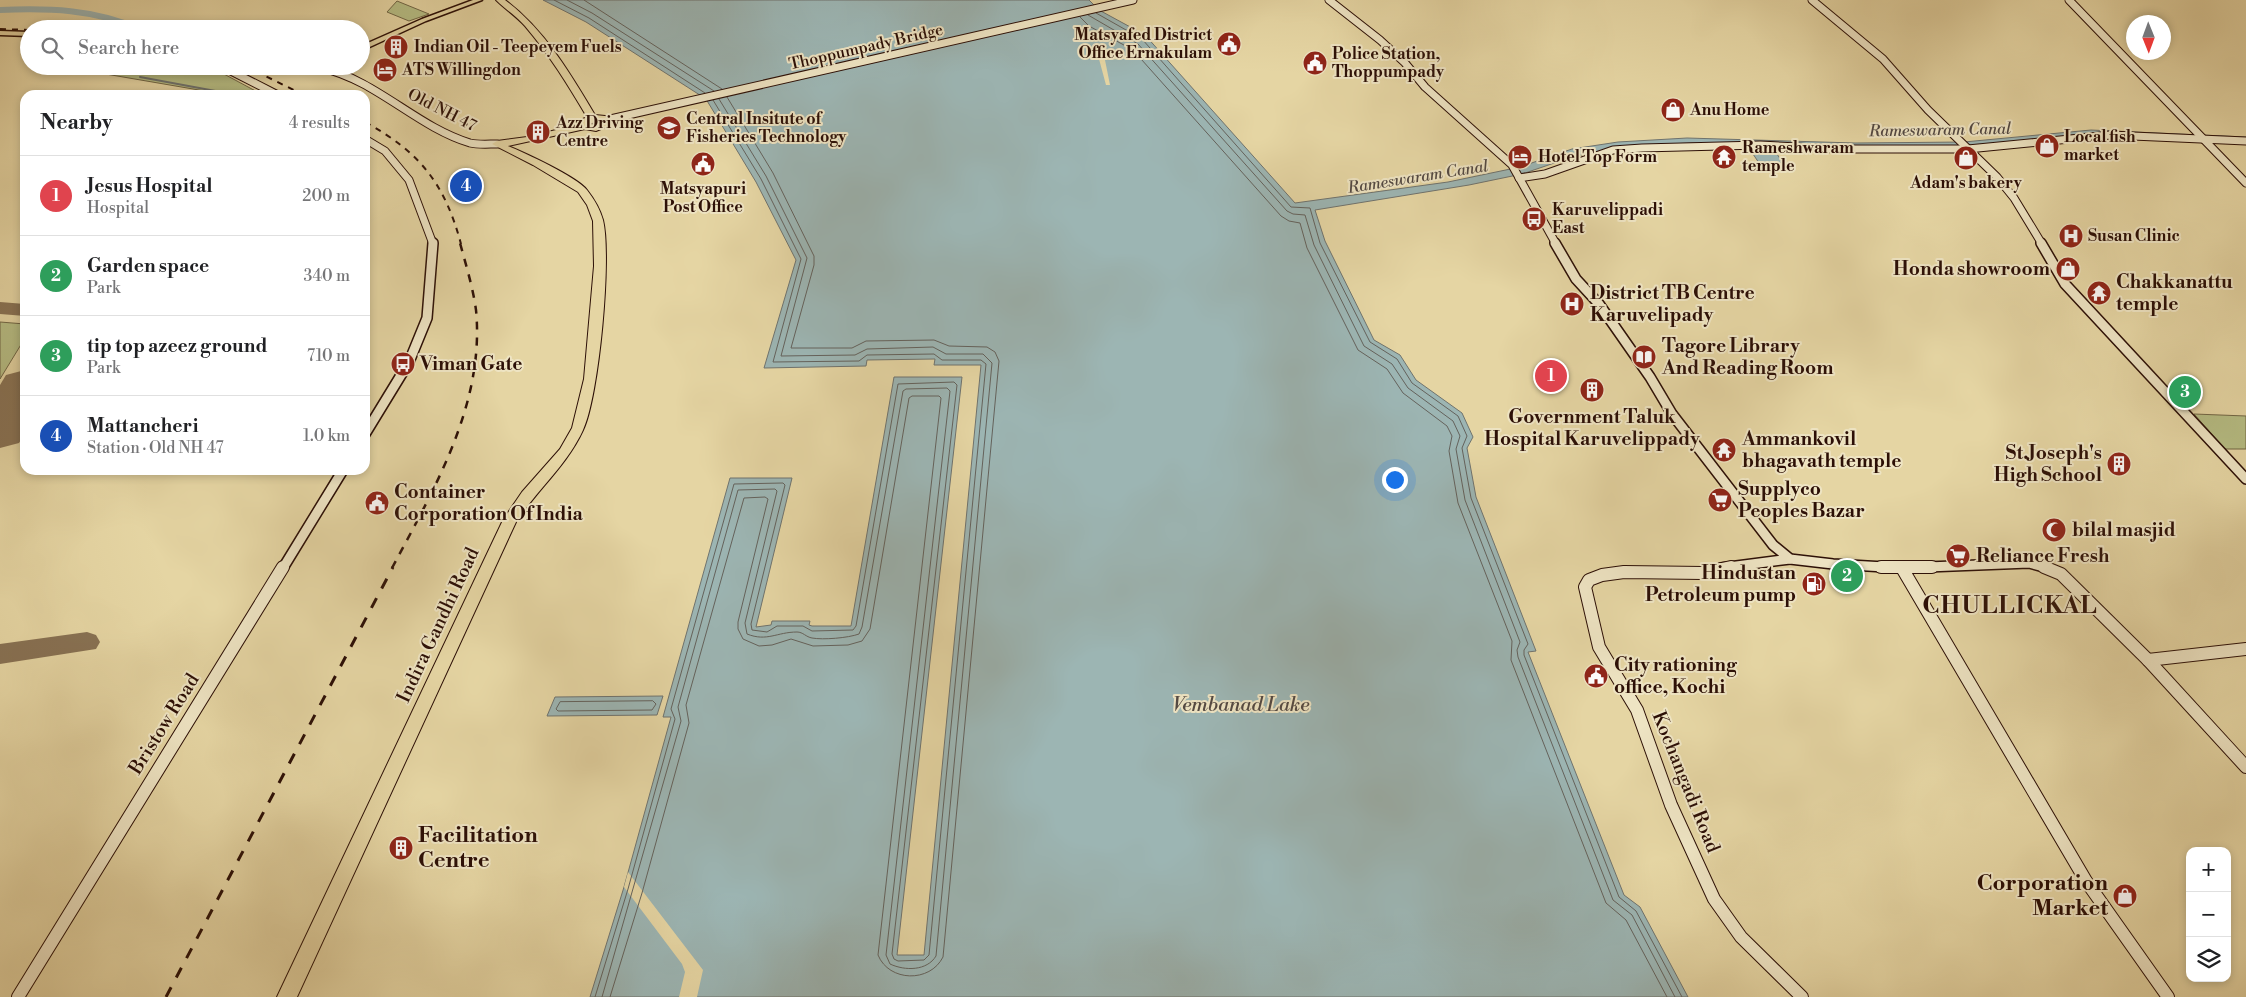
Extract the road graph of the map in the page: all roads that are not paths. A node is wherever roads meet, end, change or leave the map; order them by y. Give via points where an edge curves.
1 (479, 0) edge
2 (500, 0) edge
3 (1133, 0) edge
4 (1329, 0) edge
5 (1812, 0) edge
6 (2069, 0) edge
7 (0, 33) edge
8 (20, 34) edge
9 (370, 45) edge
10 (239, 75) edge
11 (343, 75) edge
12 (268, 90) edge
13 (606, 120) joint
14 (588, 122) junction
15 (2203, 136) junction
16 (370, 141) edge
17 (2246, 141) edge
18 (497, 144) junction
19 (1968, 149) junction
20 (1518, 177) junction
21 (2246, 183) edge
22 (370, 426) edge
23 (339, 475) edge
24 (2246, 479) edge
25 (1790, 559) junction
26 (1902, 568) junction
27 (2246, 649) edge
28 (2148, 660) junction
29 (2246, 767) edge
30 (18, 997) edge
31 (287, 997) edge
32 (1802, 997) edge
33 (2168, 997) edge

1 - 9 main road
2 - 14 highway via 527,23
3 - 13 street, Thoppumpady Bridge
4 - 20 street via 1384,43 1425,87 1487,141 1512,166
5 - 19 street via 1883,59
6 - 15 street
7 - 8 main road
10 - 12 street
11 - 18 street, Old NH 47 via 471,143
13 - 14 highway
14 - 18 highway, Old NH 47 via 544,136
15 - 17 street
15 - 19 street via 2110,135
15 - 21 street
16 - 22 street via 385,151 409,180 433,241 427,318 408,362
18 - 31 highway, Indira Gandhi Road via 582,190 598,221 600,266 595,337 590,379 578,428 565,452 527,495 510,520
19 - 20 street via 1760,145 1642,148 1613,150 1545,174
19 - 24 street via 2014,198 2065,284
20 - 25 street via 1576,279 1599,304 1672,414 1774,546
23 - 30 street, Bristow Road
25 - 26 street, Kochangadi Road
25 - 32 street, Kochangadi Road via 1703,573 1624,572 1602,575 1589,580 1585,588 1599,648 1637,710 1671,805 1714,899 1741,937
26 - 28 street, Kochangadi Road via 2029,563 2053,569
26 - 33 street via 2086,881
27 - 28 street
28 - 29 street, Kochangadi Road

